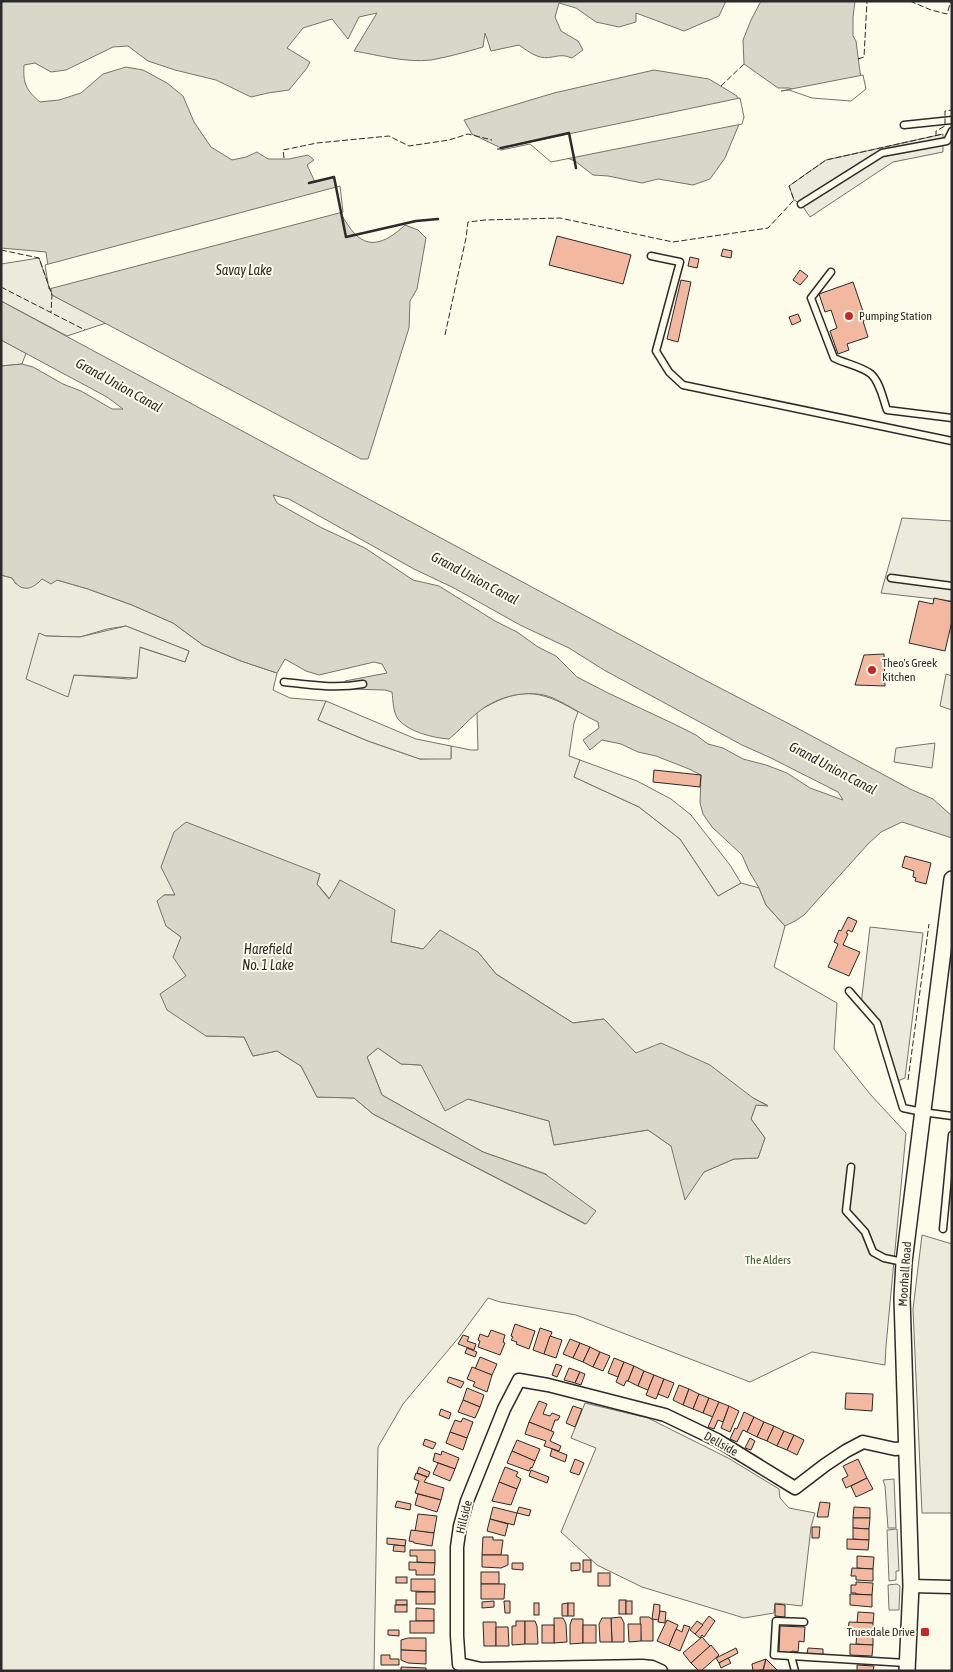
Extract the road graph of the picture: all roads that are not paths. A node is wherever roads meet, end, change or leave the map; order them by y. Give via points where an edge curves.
1 (952, 120) edge
2 (904, 125) dead end
3 (952, 131) edge
4 (801, 204) dead end
5 (651, 256) dead end
6 (831, 272) dead end
7 (952, 418) edge
8 (952, 441) edge
9 (891, 578) dead end
10 (952, 586) edge
11 (284, 682) dead end
12 (362, 684) dead end
13 (952, 879) edge
14 (849, 992) dead end
15 (922, 1112) junction
16 (952, 1116) edge
17 (952, 1137) edge
18 (851, 1167) dead end
19 (944, 1229) dead end
20 (904, 1262) junction
21 (519, 1380) joint
22 (907, 1448) junction
23 (911, 1586) junction
24 (952, 1587) edge
25 (804, 1622) dead end
26 (791, 1656) junction
27 (908, 1667) edge
28 (661, 1671) edge
29 (795, 1671) edge

1 - 2 lane
3 - 4 lane via 947,141 882,152
5 - 8 lane via 680,262 656,352 683,386
6 - 7 lane via 811,298 834,358 872,375 887,410
9 - 10 lane
11 - 12 lane via 322,687
13 - 15 street, Moorhall Road
14 - 15 lane via 877,1023 903,1108
15 - 16 lane
15 - 20 street, Moorhall Road
17 - 19 lane
18 - 20 lane via 846,1211 865,1232 873,1252
20 - 22 street, Moorhall Road via 902,1307
21 - 22 street, Dellside via 665,1415 716,1440 794,1488 863,1442 895,1449
21 - 28 street, Hillside via 504,1409 460,1526 456,1636 459,1664 481,1669 642,1666
22 - 23 street, Moorhall Road
23 - 24 street
23 - 27 street, Moorhall Road
25 - 26 lane via 776,1621 774,1656
26 - 27 lane
26 - 29 lane

